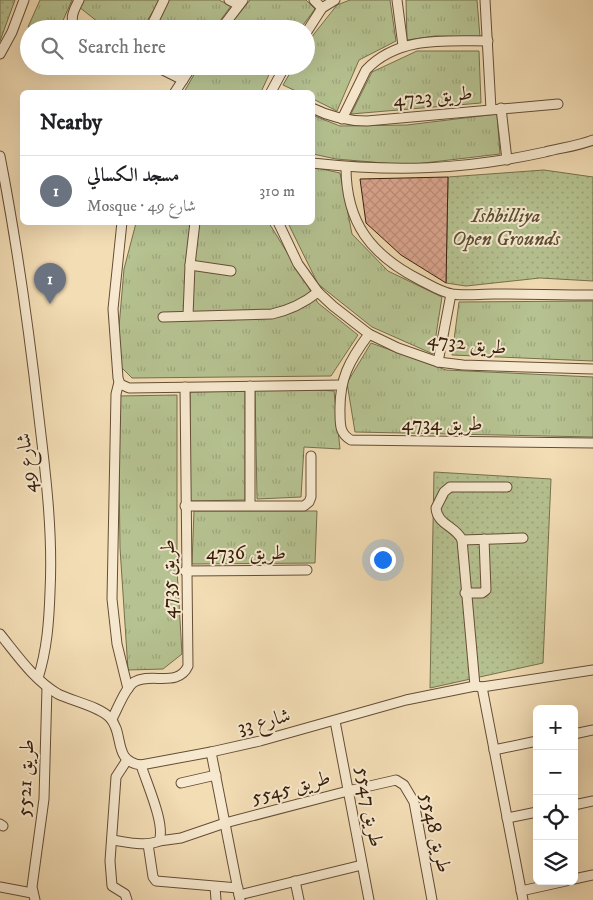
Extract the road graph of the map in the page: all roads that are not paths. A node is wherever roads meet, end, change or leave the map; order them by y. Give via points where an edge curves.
1 (24, 0) edge
2 (78, 0) edge
3 (164, 0) edge
4 (229, 0) edge
5 (314, 0) edge
6 (335, 0) edge
7 (397, 0) edge
8 (485, 0) edge
9 (241, 2) edge
10 (322, 8) junction
11 (72, 20) edge
12 (154, 20) edge
13 (228, 20) edge
14 (314, 20) edge
15 (488, 41) junction
16 (403, 46) junction
17 (0, 54) edge
18 (173, 75) edge
19 (186, 75) edge
20 (281, 75) edge
21 (183, 80) junction
22 (176, 90) edge
23 (275, 90) edge
24 (558, 104) dead end
25 (501, 108) junction
26 (491, 109) junction
27 (315, 110) edge
28 (342, 119) junction
29 (593, 140) edge
30 (0, 156) edge
31 (507, 160) junction
32 (315, 163) edge
33 (346, 167) junction
34 (122, 225) edge
35 (195, 225) edge
36 (279, 225) edge
37 (190, 265) junction
38 (232, 271) dead end
39 (318, 292) junction
40 (451, 294) junction
41 (593, 295) edge
42 (188, 316) junction
43 (163, 317) dead end
44 (369, 334) junction
45 (438, 362) junction
46 (593, 370) edge
47 (120, 382) junction
48 (341, 385) junction
49 (250, 386) junction
50 (185, 387) junction
51 (593, 443) edge
52 (311, 456) dead end
53 (506, 487) dead end
54 (250, 505) junction
55 (185, 506) junction
56 (523, 538) dead end
57 (484, 539) junction
58 (462, 540) junction
59 (307, 570) dead end
60 (185, 571) junction
61 (465, 593) junction
62 (0, 634) edge
63 (593, 670) edge
64 (38, 678) junction
65 (47, 687) junction
66 (478, 687) junction
67 (128, 689) junction
68 (112, 720) junction
69 (335, 721) junction
70 (593, 730) edge
71 (578, 733) edge
72 (533, 742) edge
73 (494, 750) junction
74 (211, 752) junction
75 (127, 760) junction
76 (141, 765) junction
77 (216, 775) junction
78 (396, 780) joint
79 (181, 783) dead end
80 (348, 791) junction
81 (593, 801) edge
82 (578, 804) edge
83 (533, 813) edge
84 (507, 818) junction
85 (225, 823) junction
86 (112, 840) junction
87 (159, 841) junction
88 (148, 844) junction
89 (362, 865) junction
90 (593, 875) edge
91 (578, 878) edge
92 (295, 882) junction
93 (553, 885) edge
94 (216, 886) junction
95 (0, 887) edge
96 (239, 894) edge
97 (522, 895) edge
98 (34, 896) edge
99 (128, 900) edge
100 (216, 900) edge
101 (299, 900) edge
102 (369, 900) edge
103 (432, 900) edge

1 - 17 street
2 - 11 street
3 - 12 street
4 - 9 street
5 - 10 street
6 - 10 street
7 - 16 street
8 - 15 street
9 - 13 street
10 - 14 street
15 - 16 street
15 - 26 street
16 - 28 street via 366,70
18 - 21 street
19 - 21 street
20 - 23 street
21 - 22 street
24 - 25 street, طريق 4723
25 - 26 street, طريق 4723
25 - 31 street
26 - 28 street, طريق 4723 via 367,121
27 - 28 street, طريق 4723
29 - 31 street
30 - 64 street, شارع 49 via 26,308 50,520 50,608 45,653
31 - 33 street via 449,168 384,170
32 - 33 street
33 - 40 street via 349,204 365,237 382,256 404,272
34 - 47 street via 113,309
35 - 37 street
36 - 39 street, طريق 4732 via 298,264
37 - 38 street
37 - 42 street
39 - 42 street via 304,303 272,314
39 - 44 street, طريق 4732
40 - 41 street
40 - 45 street
42 - 43 street
44 - 45 street, طريق 4732
44 - 48 street, طريق 4734 via 349,363
45 - 46 street, طريق 4732
47 - 50 street via 129,388
47 - 67 street via 116,394 112,599 117,644
48 - 49 street
48 - 51 street, طريق 4734 via 340,426 351,440
49 - 50 street
49 - 54 street
50 - 55 street, طريق 4735
52 - 54 street via 309,502 304,506
53 - 58 street via 453,486 445,490 437,504 437,515 456,530
54 - 55 street
55 - 60 street, طريق 4735
56 - 57 street
57 - 58 street
57 - 61 street via 486,590
58 - 61 street
59 - 60 street, طريق 4736
60 - 67 street, طريق 4735 via 189,661 186,671 174,678 137,681
61 - 66 street
62 - 64 street
63 - 66 street, شارع 33
64 - 65 street
65 - 68 street via 103,712
65 - 98 street, طريق 5521 via 44,799
66 - 69 street, شارع 33 via 406,700
66 - 73 street
67 - 68 street
68 - 75 street
69 - 74 street, شارع 33
69 - 80 street, طريق 5547
70 - 71 street
72 - 73 street
73 - 84 street
74 - 76 street, شارع 33
74 - 77 street
75 - 76 street
75 - 86 street via 116,777
76 - 87 street via 160,824
77 - 79 street
77 - 85 street
78 - 80 street, طريق 5545
78 - 103 street, طريق 5548 via 404,785 414,802
80 - 85 street, طريق 5545
80 - 89 street, طريق 5547
81 - 82 street
83 - 84 street
84 - 97 street
85 - 87 street, طريق 5545 via 181,838
85 - 96 street
86 - 88 street
86 - 99 street via 112,886 125,894
87 - 88 street, طريق 5545
88 - 94 street via 156,881
89 - 92 street
89 - 102 street, طريق 5547
90 - 91 street
92 - 96 street
92 - 101 street
93 - 97 street
94 - 96 street
94 - 100 street
95 - 98 street

